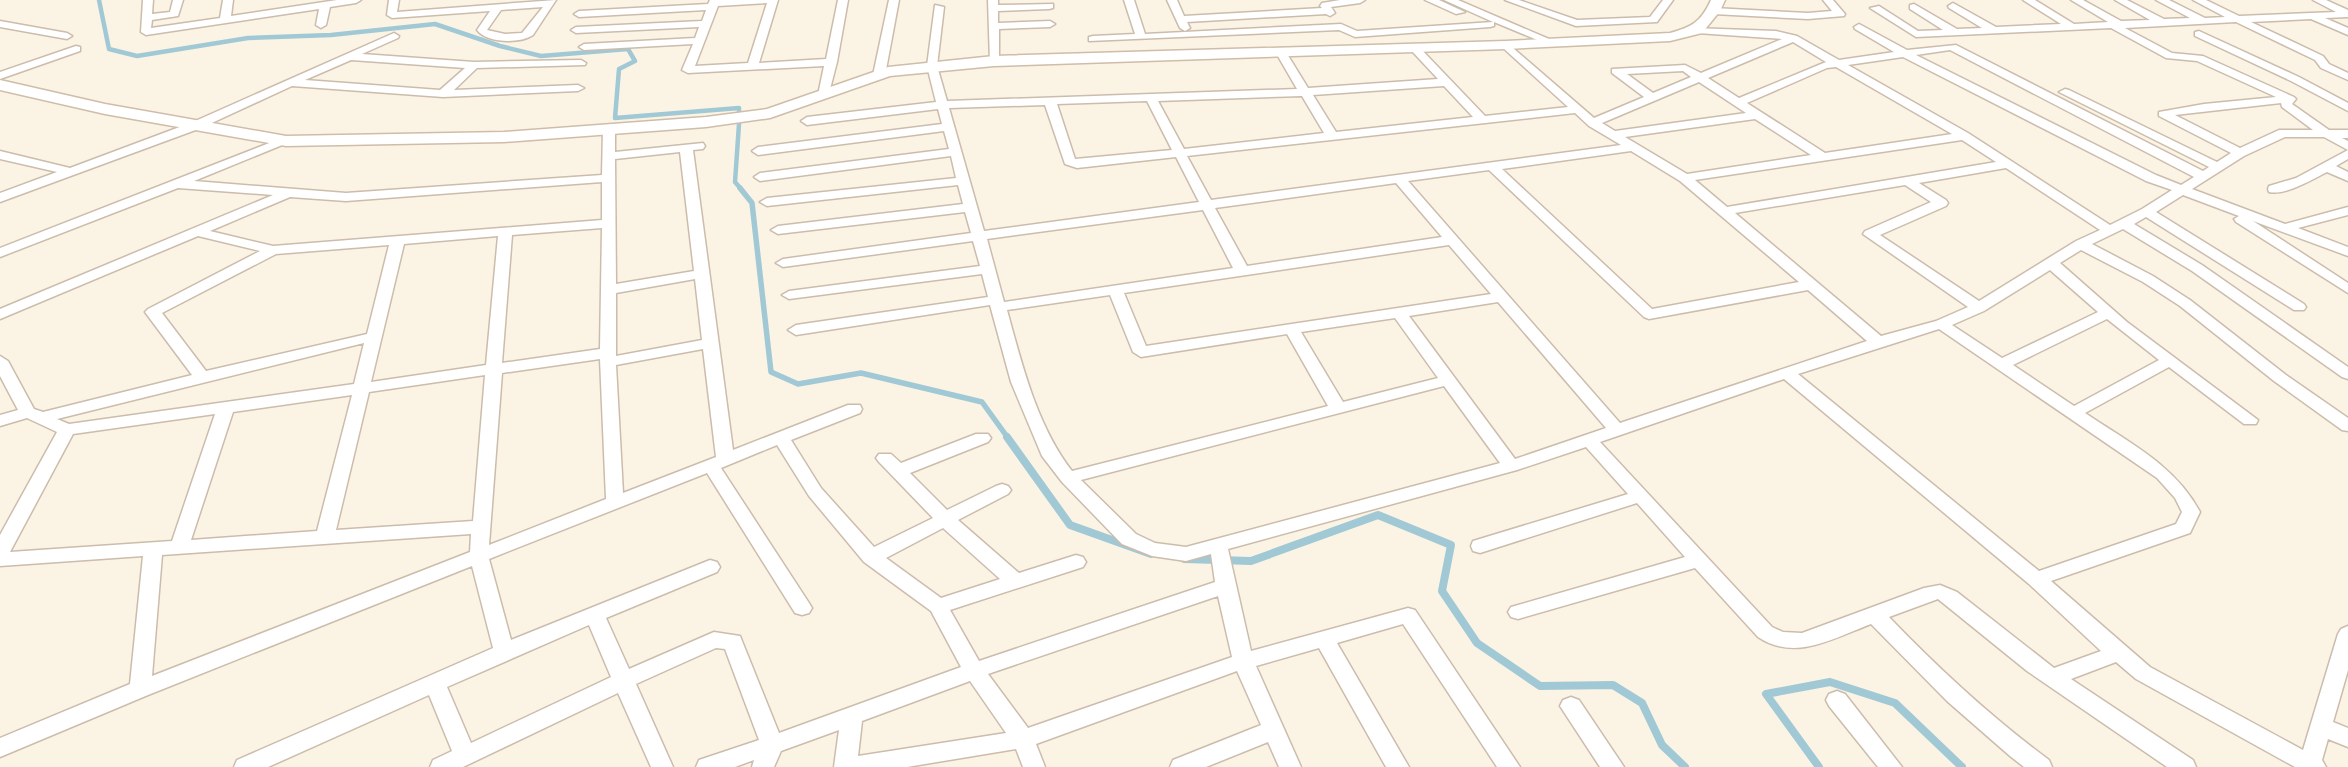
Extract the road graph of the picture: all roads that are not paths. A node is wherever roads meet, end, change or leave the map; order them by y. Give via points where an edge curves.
1 (148, 0) edge
2 (178, 0) edge
3 (228, 0) edge
4 (356, 0) edge
5 (394, 0) edge
6 (448, 0) edge
7 (766, 0) edge
8 (774, 0) edge
9 (842, 0) edge
10 (894, 0) edge
11 (1130, 0) edge
12 (1172, 0) edge
13 (1360, 0) edge
14 (1450, 0) edge
15 (1510, 0) edge
16 (1668, 0) edge
17 (1828, 0) edge
18 (2028, 0) edge
19 (2076, 0) edge
20 (2120, 0) edge
21 (2161, 0) edge
22 (2198, 0) edge
23 (2318, 0) edge
24 (1431, 1) edge
25 (551, 2) edge
26 (714, 3) edge
27 (993, 4) edge
28 (325, 5) junction
29 (1715, 5) edge
30 (1049, 6) dead end
31 (1953, 6) dead end
32 (939, 7) dead end
33 (1914, 7) dead end
34 (496, 8) junction
35 (1875, 8) dead end
36 (1328, 11) junction
37 (441, 12) junction
38 (579, 14) dead end
39 (2348, 14) edge
40 (2312, 16) junction
41 (147, 18) junction
42 (1181, 19) junction
43 (225, 20) junction
44 (2240, 20) junction
45 (2204, 21) junction
46 (0, 24) edge
47 (706, 24) junction
48 (1050, 24) dead end
49 (1490, 24) junction
50 (2165, 24) junction
51 (321, 25) dead end
52 (994, 26) junction
53 (2118, 26) junction
54 (1341, 27) junction
55 (2074, 28) junction
56 (576, 30) dead end
57 (1697, 30) junction
58 (1908, 30) junction
59 (1995, 31) junction
60 (2348, 32) edge
61 (1956, 33) junction
62 (2199, 34) dead end
63 (1187, 35) junction
64 (67, 36) dead end
65 (394, 36) dead end
66 (1141, 37) junction
67 (1793, 38) junction
68 (699, 41) junction
69 (1551, 42) junction
70 (1530, 43) junction
71 (1506, 45) junction
72 (584, 47) dead end
73 (1414, 48) junction
74 (76, 49) dead end
75 (1280, 51) junction
76 (1907, 54) junction
77 (349, 57) junction
78 (1098, 57) junction
79 (994, 61) junction
80 (832, 62) junction
81 (1837, 62) junction
82 (581, 63) dead end
83 (474, 65) junction
84 (752, 66) junction
85 (932, 66) junction
86 (879, 75) junction
87 (0, 76) edge
88 (2348, 77) edge
89 (1702, 78) junction
90 (1446, 82) junction
91 (291, 83) junction
92 (0, 85) edge
93 (578, 88) dead end
94 (1305, 92) junction
95 (2065, 92) dead end
96 (443, 94) junction
97 (824, 95) junction
98 (1151, 98) junction
99 (1652, 98) junction
100 (2290, 99) junction
101 (1050, 102) junction
102 (1738, 103) junction
103 (942, 105) junction
104 (2348, 108) edge
105 (1577, 109) junction
106 (1756, 115) junction
107 (1482, 119) junction
108 (808, 121) dead end
109 (1593, 123) junction
110 (197, 125) junction
111 (949, 127) junction
112 (609, 129) junction
113 (2327, 134) junction
114 (2348, 134) edge
115 (1612, 135) junction
116 (1332, 136) junction
117 (1964, 136) junction
118 (286, 141) junction
119 (2348, 146) edge
120 (1632, 147) junction
121 (758, 151) dead end
122 (955, 152) junction
123 (1179, 152) junction
124 (2240, 154) junction
125 (2348, 154) edge
126 (0, 156) edge
127 (610, 156) junction
128 (1824, 158) junction
129 (2009, 164) junction
130 (1492, 166) junction
131 (2325, 166) junction
132 (2218, 167) junction
133 (71, 172) junction
134 (760, 177) dead end
135 (2204, 177) junction
136 (609, 178) junction
137 (1685, 178) junction
138 (2348, 178) edge
139 (1399, 179) junction
140 (963, 181) junction
141 (1908, 181) junction
142 (178, 184) junction
143 (2274, 189) dead end
144 (2182, 191) junction
145 (287, 194) junction
146 (0, 198) edge
147 (767, 202) dead end
148 (1208, 206) junction
149 (2220, 206) junction
150 (970, 207) junction
151 (1726, 212) junction
152 (2147, 212) junction
153 (2348, 212) edge
154 (609, 223) junction
155 (2116, 226) junction
156 (2284, 228) junction
157 (778, 230) dead end
158 (196, 232) junction
159 (505, 233) junction
160 (979, 237) junction
161 (1452, 240) junction
162 (397, 242) junction
163 (2081, 244) junction
164 (273, 250) junction
165 (2348, 252) edge
166 (0, 254) edge
167 (784, 263) dead end
168 (2051, 263) junction
169 (987, 269) junction
170 (1242, 271) junction
171 (701, 274) junction
172 (1809, 285) junction
173 (2345, 285) edge
174 (609, 290) junction
175 (1115, 290) junction
176 (789, 296) dead end
177 (1501, 297) junction
178 (997, 303) junction
179 (2299, 307) dead end
180 (1979, 308) junction
181 (1399, 312) junction
182 (2108, 313) junction
183 (0, 314) edge
184 (1941, 324) junction
185 (1292, 329) junction
186 (796, 330) dead end
187 (372, 337) junction
188 (1878, 342) junction
189 (710, 343) junction
190 (608, 358) junction
191 (0, 361) edge
192 (2168, 361) junction
193 (2001, 365) junction
194 (493, 370) junction
195 (1787, 373) junction
196 (2348, 374) edge
197 (202, 377) junction
198 (1448, 380) junction
199 (361, 388) junction
200 (226, 407) junction
201 (1338, 408) junction
202 (854, 409) dead end
203 (2073, 413) junction
204 (35, 415) junction
205 (0, 420) edge
206 (2250, 420) dead end
207 (2348, 426) edge
208 (67, 430) junction
209 (1617, 430) junction
210 (781, 437) junction
211 (982, 438) dead end
212 (1589, 440) junction
213 (718, 462) junction
214 (1511, 466) junction
215 (1068, 478) junction
216 (1002, 490) dead end
217 (1640, 496) junction
218 (615, 504) junction
219 (945, 519) junction
220 (480, 526) junction
221 (325, 537) junction
222 (1480, 546) dead end
223 (179, 547) junction
224 (152, 549) junction
225 (1219, 551) junction
226 (0, 552) edge
227 (479, 556) junction
228 (871, 557) junction
229 (0, 559) edge
230 (1699, 560) junction
231 (1076, 562) dead end
232 (710, 567) dead end
233 (2036, 579) junction
234 (1016, 582) junction
235 (1225, 584) junction
236 (938, 606) junction
237 (802, 608) dead end
238 (1518, 612) dead end
239 (1874, 614) junction
240 (594, 616) junction
241 (2348, 634) edge
242 (1324, 638) junction
243 (504, 652) junction
244 (2118, 653) junction
245 (1243, 661) junction
246 (974, 671) junction
247 (2052, 677) junction
248 (625, 680) junction
249 (435, 684) junction
250 (140, 689) junction
251 (1837, 700) dead end
252 (1571, 706) dead end
253 (852, 716) junction
254 (2321, 726) junction
255 (1273, 730) junction
256 (2348, 738) edge
257 (1023, 739) junction
258 (772, 746) junction
259 (0, 748) edge
260 (465, 756) junction
261 (2313, 766) edge
262 (245, 767) edge
263 (441, 767) edge
264 (662, 767) edge
265 (707, 767) edge
266 (763, 767) edge
267 (846, 767) edge
268 (1034, 767) edge
269 (1182, 767) edge
270 (1290, 767) edge
271 (1398, 767) edge
272 (1509, 767) edge
273 (1613, 767) edge
274 (1891, 767) edge
275 (2042, 767) edge
276 (2185, 767) edge

1 - 41 street
2 - 41 street via 174,14
3 - 43 street
4 - 28 street
5 - 37 street via 392,15
6 - 37 street
7 - 26 street
8 - 84 street
9 - 80 street
10 - 86 street
11 - 66 street
12 - 42 street
13 - 36 street via 1326,5
14 - 24 street
14 - 69 street
15 - 16 street via 1576,23 1653,20
17 - 29 street via 1839,15 1798,16
18 - 55 street
19 - 53 street
20 - 50 street
21 - 45 street
22 - 44 street
23 - 39 street
24 - 49 street
25 - 34 street
25 - 34 street via 529,33 523,36 500,37 484,33 482,30
26 - 38 street
26 - 47 street
27 - 30 street
27 - 52 street
28 - 43 street
28 - 51 street
29 - 57 main road
31 - 59 street
32 - 85 street
33 - 61 street
34 - 37 street
35 - 58 street
36 - 42 street
36 - 54 street
39 - 40 street
40 - 44 street
40 - 60 street
41 - 43 street via 146,32
42 - 63 street
44 - 45 street
44 - 88 street via 2319,58 2325,66
45 - 50 street
46 - 64 street
47 - 56 street
47 - 68 street
48 - 52 street
49 - 54 street via 1355,34
49 - 70 street
50 - 53 street
52 - 79 street
53 - 55 street
53 - 100 street via 2170,56 2199,58
54 - 63 street
55 - 59 street
57 - 67 street via 1776,34
57 - 69 main road via 1670,37
58 - 61 street via 1916,34
58 - 76 street via 1864,30
59 - 61 street
62 - 104 street
63 - 66 street
65 - 77 street
66 - 78 street via 1092,34
67 - 81 street
67 - 89 street
68 - 72 street
68 - 84 street via 688,70
69 - 70 main road
70 - 71 main road
71 - 73 main road
71 - 105 street
73 - 75 main road
73 - 90 street
74 - 87 street
75 - 78 main road
75 - 94 street
76 - 81 street
76 - 135 street via 1952,47
76 - 144 street via 2124,165
77 - 83 street
77 - 91 street
78 - 79 main road
79 - 85 main road
80 - 84 street
80 - 97 street
81 - 102 street
81 - 117 street
82 - 83 street
83 - 96 street
85 - 86 main road
85 - 103 street
86 - 97 main road
89 - 99 street
89 - 99 street via 1685,68 1616,72
89 - 102 street
90 - 94 street
90 - 107 street
91 - 96 street
91 - 110 street
92 - 110 main road via 105,109
93 - 96 street
94 - 98 street
94 - 116 street
95 - 132 street
97 - 112 main road via 770,113 706,122
98 - 101 street
98 - 123 street
99 - 109 street
100 - 113 street via 2286,105
100 - 124 street via 2163,114
101 - 103 street
101 - 123 street via 1069,161 1077,164
102 - 106 street
103 - 108 street
103 - 111 street
105 - 107 street
105 - 109 street
106 - 115 street
106 - 128 street
107 - 116 street
109 - 115 street
110 - 118 main road
110 - 133 street
111 - 121 street
111 - 122 street
112 - 118 main road via 504,136
112 - 127 street
113 - 114 street
113 - 119 street
113 - 124 street via 2283,133
115 - 120 street
116 - 123 street
117 - 128 street
117 - 129 street
118 - 142 street
120 - 130 street
120 - 137 street
122 - 134 street
122 - 140 street
123 - 148 street
124 - 132 street
125 - 131 street
126 - 133 street
127 - 136 street
127 - 171 street via 693,147
128 - 137 street
129 - 141 street
129 - 155 street
130 - 139 street
130 - 172 street via 1649,314
131 - 138 street
131 - 143 street via 2301,181
132 - 135 street
133 - 146 street
135 - 144 street
136 - 145 street via 346,197
136 - 154 street
137 - 151 street
139 - 148 street
139 - 161 street
140 - 147 street
140 - 150 street
141 - 151 street
141 - 180 street via 1941,203 1870,234
142 - 145 street
142 - 166 street
144 - 149 street
144 - 152 street
145 - 158 street
148 - 160 street
148 - 170 street
149 - 156 street
149 - 173 street
150 - 157 street
150 - 160 street
151 - 172 street
152 - 155 street
152 - 179 street
153 - 156 street
154 - 159 street
154 - 174 street
155 - 163 street
155 - 196 street via 2198,268
156 - 165 street
158 - 164 street
158 - 183 street
159 - 162 street
159 - 194 street
160 - 167 street
160 - 169 street
161 - 170 street
161 - 177 street
162 - 164 street
162 - 187 street
163 - 168 street
163 - 207 street via 2148,279 2185,303 2280,378
164 - 197 street via 153,312
168 - 180 street
168 - 182 street
169 - 176 street
169 - 178 street
170 - 175 street
171 - 174 street
171 - 189 street
172 - 188 street
174 - 190 street
175 - 178 street
175 - 185 street via 1141,352
177 - 181 street
177 - 209 street
178 - 186 street
178 - 215 street via 1019,382 1051,456
180 - 184 street
181 - 185 street
181 - 198 street
182 - 192 street
182 - 193 street
184 - 188 street
184 - 193 street
185 - 201 street
187 - 197 street
187 - 199 street
188 - 195 street
189 - 190 street
189 - 213 street
190 - 194 street
190 - 218 street
191 - 204 street
192 - 203 street
192 - 206 street
193 - 203 street
194 - 199 street
194 - 220 street
195 - 209 street
195 - 233 street
197 - 204 street
198 - 201 street
198 - 214 street
199 - 200 street
199 - 221 street
200 - 208 street
200 - 223 street
201 - 215 street
202 - 210 street
203 - 233 street via 2163,474 2182,495 2191,512 2183,528
204 - 205 street
204 - 208 street
208 - 226 street
209 - 212 street
210 - 213 street
210 - 228 street via 815,492
211 - 219 street via 892,464
212 - 214 street
212 - 217 street
213 - 218 street
213 - 237 street
214 - 225 street
215 - 225 street via 1129,538 1152,549 1186,554
216 - 219 street
217 - 222 street
217 - 230 street
218 - 227 street
219 - 228 street
219 - 234 street
220 - 221 street
220 - 227 street
221 - 223 street
223 - 224 street
224 - 229 street
224 - 250 street
225 - 235 street
227 - 243 street
227 - 250 street
228 - 236 street
230 - 238 street
230 - 239 street via 1765,632 1776,639 1803,641
231 - 234 street
232 - 240 street
233 - 244 street
234 - 236 street
235 - 245 street
235 - 246 street
236 - 246 street
239 - 247 street via 1940,592 1950,596
239 - 275 street via 1939,683 1997,735
240 - 243 street
240 - 248 street
241 - 254 street
242 - 245 street
242 - 271 street
242 - 272 street via 1408,615
243 - 249 street
244 - 247 street
244 - 261 street via 2143,672
245 - 255 street
245 - 257 street
246 - 253 street
246 - 257 street
247 - 276 street
248 - 258 street via 714,640 733,642
248 - 260 street
248 - 264 street
249 - 260 street
249 - 262 street
250 - 259 street
251 - 274 street
252 - 273 street
253 - 258 street
253 - 267 street
254 - 256 street
254 - 261 street
255 - 269 street
255 - 270 street
257 - 267 street
257 - 268 street
258 - 265 street
258 - 266 street
260 - 263 street

